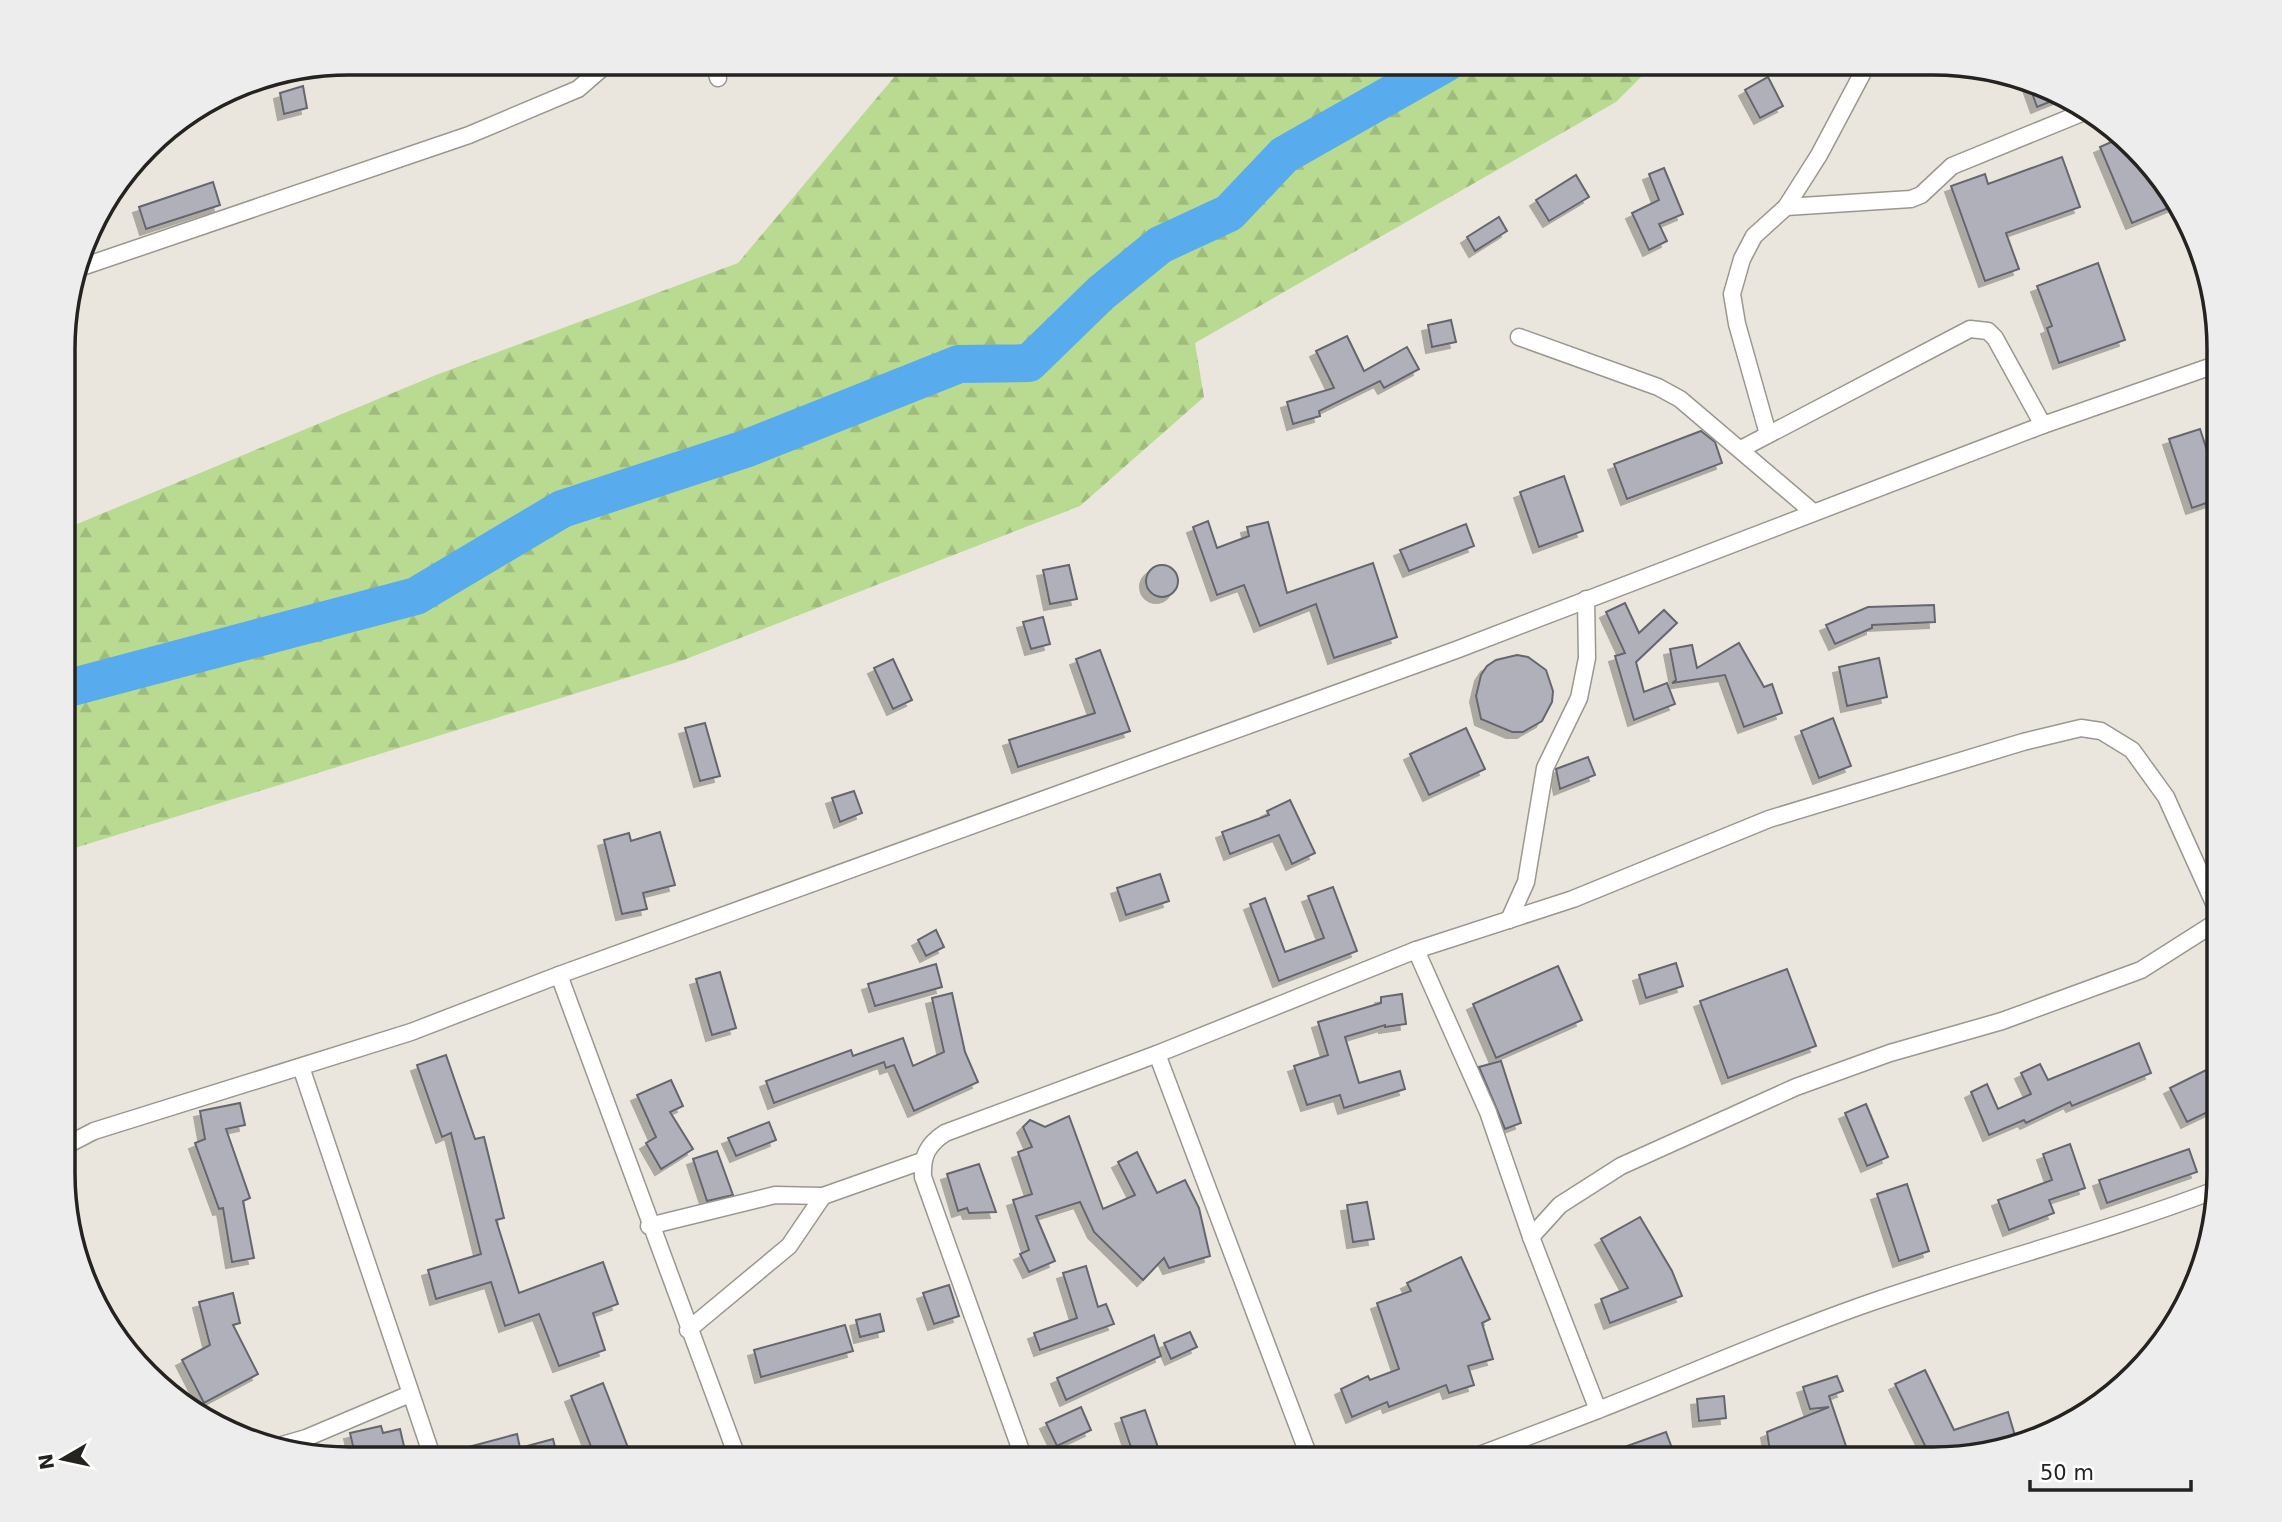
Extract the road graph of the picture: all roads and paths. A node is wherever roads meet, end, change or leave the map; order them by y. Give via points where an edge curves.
1 (594, 75) edge
2 (1861, 75) edge
3 (2076, 115) edge
4 (1786, 207) junction
5 (89, 265) edge
6 (1519, 337) dead end
7 (2207, 368) edge
8 (2043, 425) junction
9 (1769, 435) junction
10 (1741, 449) junction
11 (1813, 512) junction
12 (1586, 600) junction
13 (2207, 888) edge
14 (1509, 920) junction
15 (2207, 928) edge
16 (1416, 950) junction
17 (559, 975) junction
18 (1157, 1054) junction
19 (301, 1067) junction
20 (75, 1141) edge
21 (922, 1161) junction
22 (2206, 1194) edge
23 (823, 1196) junction
24 (649, 1226) junction
25 (1531, 1237) junction
26 (688, 1330) junction
27 (410, 1394) junction
28 (1598, 1410) junction
29 (296, 1441) edge
30 (429, 1447) edge
31 (733, 1447) edge
32 (1020, 1447) edge
33 (1305, 1447) edge
34 (1501, 1447) edge

1 - 5 street via 578,89 469,135
2 - 4 street
3 - 4 street via 1952,166 1911,199
4 - 9 street via 1754,236 1731,294
6 - 10 street via 1658,387 1703,416
7 - 8 street
8 - 9 street via 1995,338 1988,331 1970,329
8 - 11 street
9 - 10 street
10 - 11 street
11 - 12 street
12 - 14 street via 1587,659 1579,698 1545,768 1526,882
12 - 17 street
13 - 14 street via 2166,797 2133,750 2101,731 2081,728 1769,819 1573,899
14 - 16 street
15 - 25 street via 2141,971 1797,1087 1621,1166 1559,1205
16 - 18 street
16 - 25 street via 1488,1112
17 - 19 street via 411,1032
17 - 24 street
18 - 21 street via 945,1133 933,1141
18 - 33 street
19 - 20 street
19 - 27 street
21 - 23 street
21 - 32 street via 923,1177
22 - 28 street via 1872,1302
23 - 24 street via 775,1195
23 - 26 street via 789,1246
24 - 26 street
25 - 28 street
26 - 31 street
27 - 29 street
27 - 30 street
28 - 34 street

